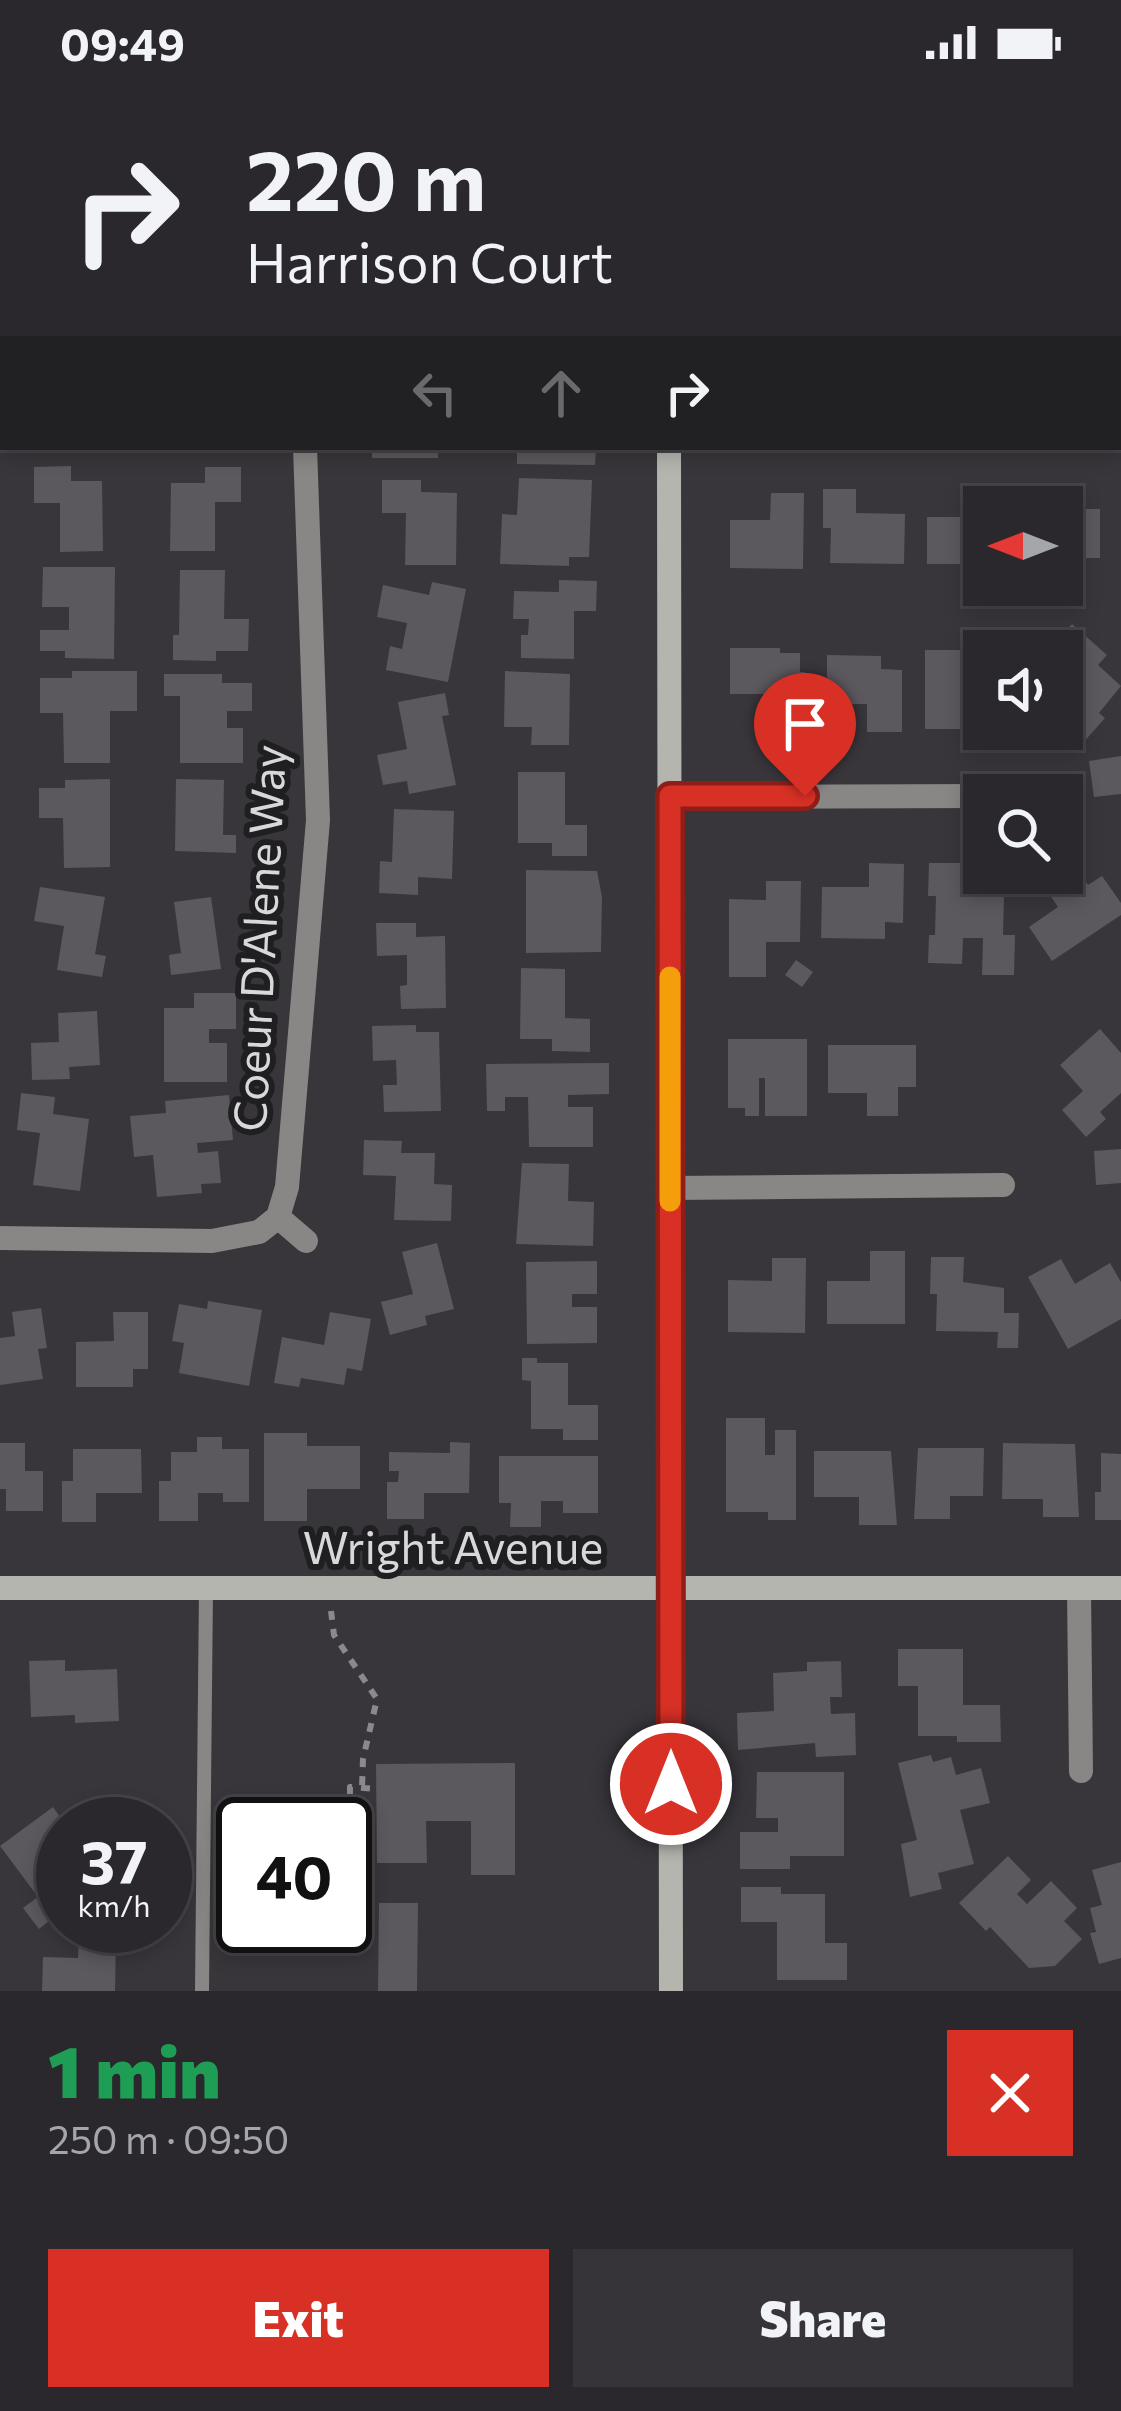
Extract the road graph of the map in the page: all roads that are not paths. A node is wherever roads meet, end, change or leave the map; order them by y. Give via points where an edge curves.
1 (305, 450) edge
2 (669, 450) edge
3 (670, 796) junction
4 (963, 796) edge
5 (1003, 1185) dead end
6 (670, 1188) junction
7 (278, 1217) junction
8 (0, 1238) edge
9 (306, 1241) dead end
10 (0, 1588) edge
11 (1121, 1588) edge
12 (206, 1589) junction
13 (1079, 1589) junction
14 (670, 1591) junction
15 (1081, 1771) dead end
16 (202, 1991) edge
17 (671, 1991) edge

1 - 7 street, Coeur D'Alene Way via 318,820
2 - 3 street
3 - 4 street
3 - 6 street
5 - 6 street
6 - 14 street
7 - 8 street via 259,1232 212,1241
7 - 9 street
10 - 12 street, Wright Avenue
11 - 13 street, Wright Avenue
12 - 14 street, Wright Avenue
12 - 16 lane
13 - 14 street, Wright Avenue
13 - 15 street
14 - 17 street

